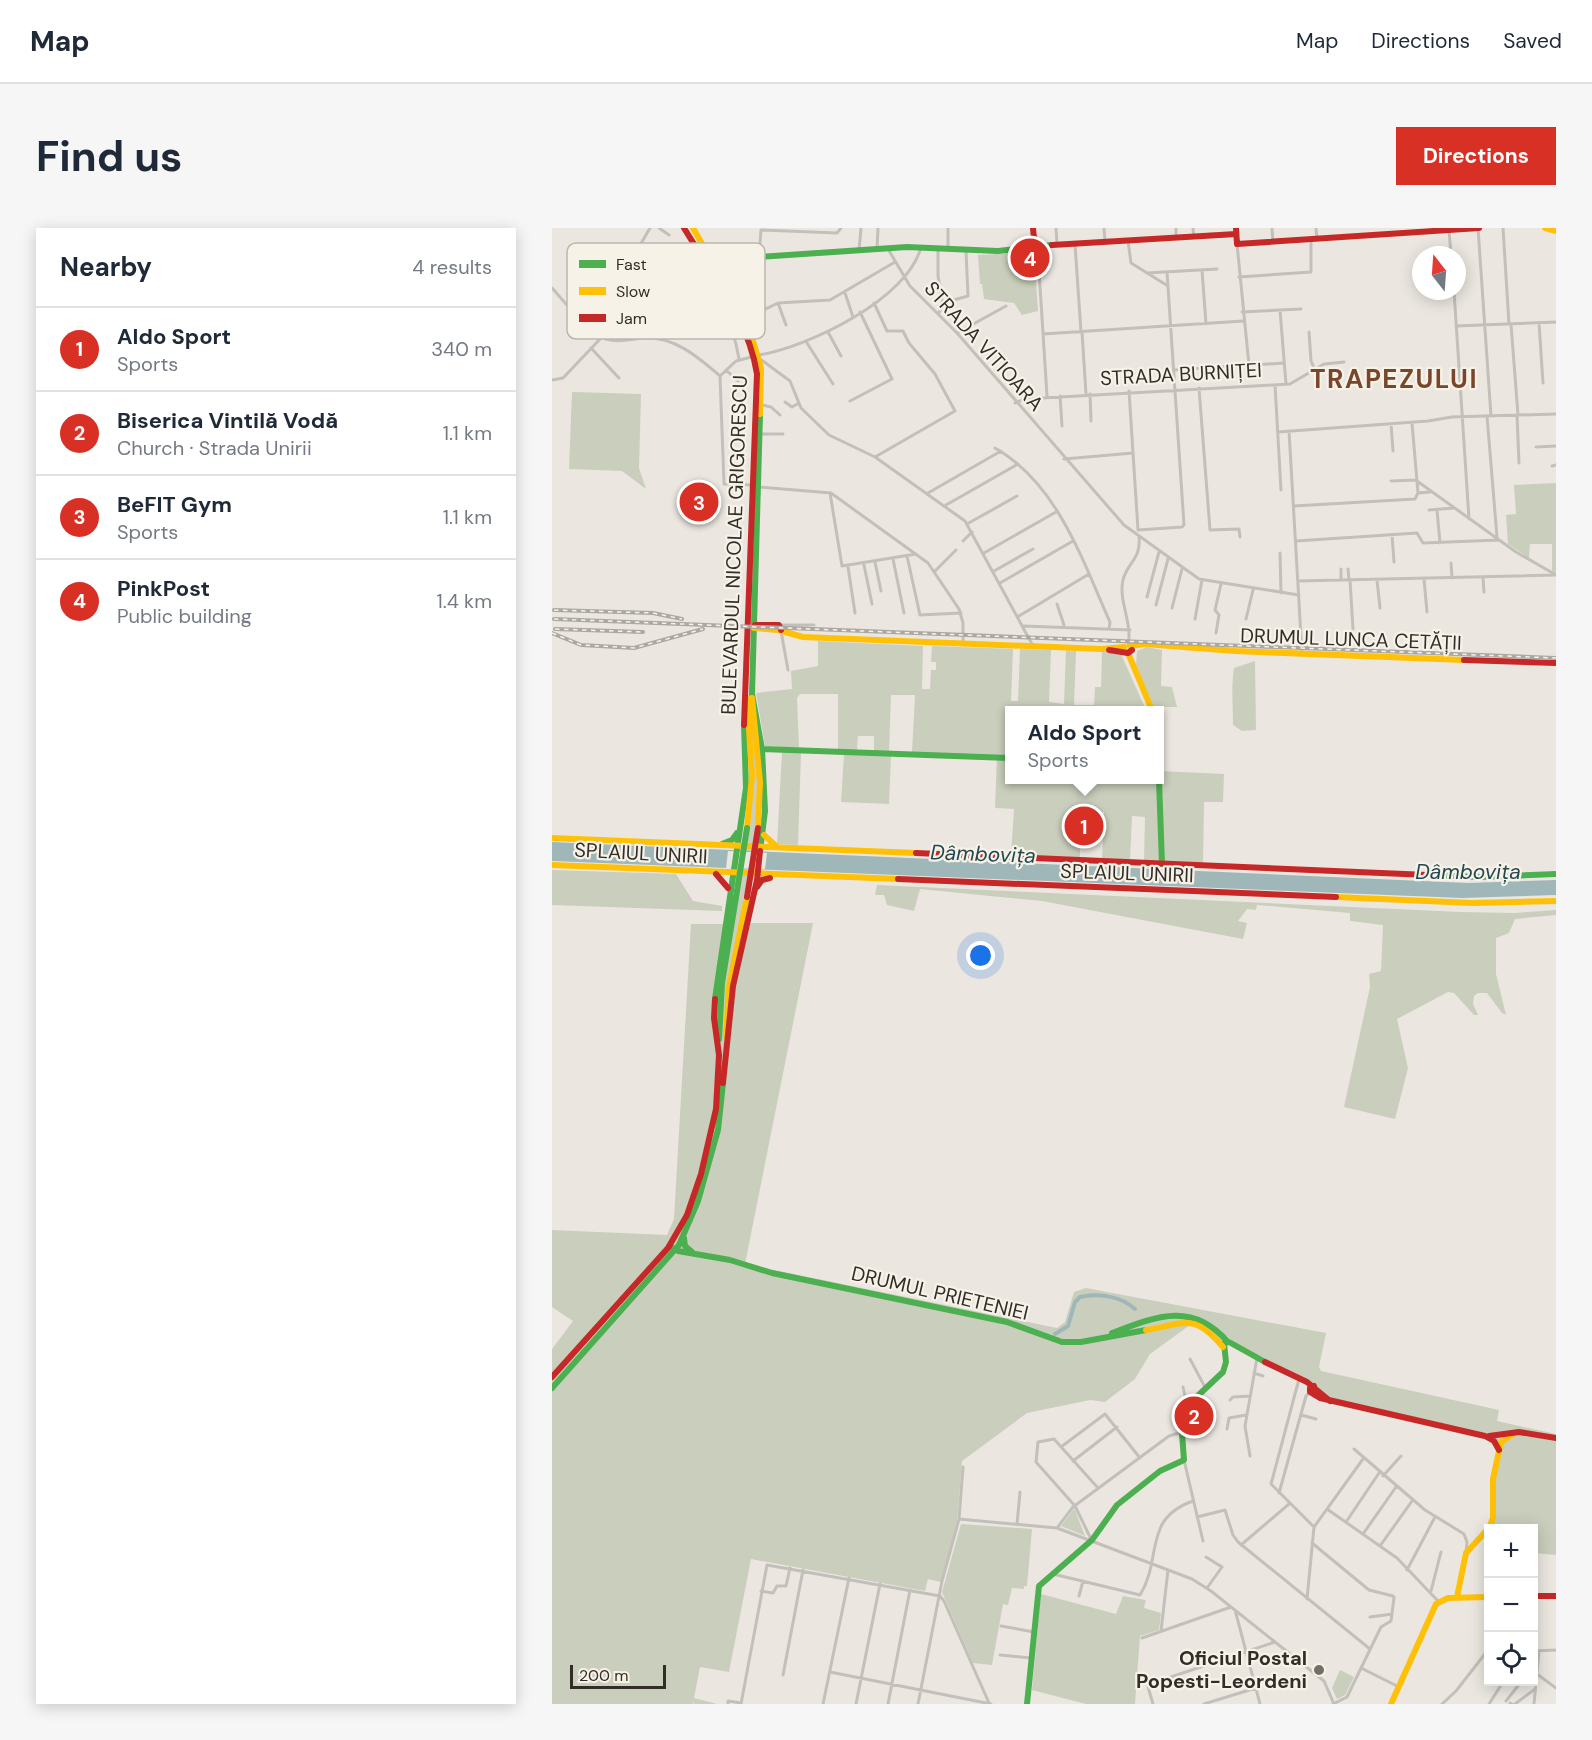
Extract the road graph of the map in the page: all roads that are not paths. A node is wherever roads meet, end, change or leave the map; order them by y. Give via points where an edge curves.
1 (650, 228) edge
2 (658, 228) edge
3 (684, 228) edge
4 (693, 228) edge
5 (842, 228) edge
6 (861, 228) edge
7 (878, 228) edge
8 (948, 228) edge
9 (1033, 228) edge
10 (1056, 228) edge
11 (1104, 228) edge
12 (1176, 228) edge
13 (1193, 228) edge
14 (1272, 228) edge
15 (1316, 228) edge
16 (1478, 228) edge
17 (1503, 228) edge
18 (1545, 228) edge
19 (1448, 229) edge
20 (1236, 231) edge
21 (1556, 231) edge
22 (669, 235) dead end
23 (1194, 237) junction
24 (1176, 238) junction
25 (1314, 239) junction
26 (1128, 240) junction
27 (1105, 242) junction
28 (1273, 242) junction
29 (641, 243) edge
30 (695, 243) edge
31 (700, 243) edge
32 (760, 243) edge
33 (1076, 244) junction
34 (1237, 244) junction
35 (1057, 245) junction
36 (1450, 246) edge
37 (921, 247) junction
38 (938, 247) junction
39 (948, 248) junction
40 (888, 249) junction
41 (1035, 249) junction
42 (877, 250) junction
43 (859, 251) junction
44 (966, 251) junction
45 (765, 256) edge
46 (895, 262) junction
47 (1216, 269) dead end
48 (1202, 270) junction
49 (1167, 272) junction
50 (1147, 273) junction
51 (904, 277) junction
52 (1239, 277) junction
53 (1168, 286) junction
54 (552, 288) edge
55 (845, 292) junction
56 (1455, 300) edge
57 (778, 303) junction
58 (874, 303) junction
59 (943, 303) junction
60 (567, 304) edge
61 (1006, 306) dead end
62 (1301, 309) dead end
63 (765, 310) edge
64 (1280, 310) junction
65 (860, 312) junction
66 (1242, 312) junction
67 (938, 314) junction
68 (853, 317) junction
69 (1243, 321) junction
70 (1556, 322) edge
71 (1539, 323) junction
72 (1206, 324) junction
73 (1510, 324) junction
74 (1485, 325) junction
75 (786, 326) dead end
76 (1171, 326) junction
77 (1456, 326) junction
78 (828, 332) junction
79 (1082, 332) junction
80 (1309, 332) dead end
81 (957, 333) junction
82 (1043, 334) junction
83 (600, 339) edge
84 (608, 339) edge
85 (639, 339) edge
86 (655, 339) edge
87 (735, 339) edge
88 (750, 339) edge
89 (752, 339) edge
90 (807, 343) junction
91 (591, 348) junction
92 (841, 356) dead end
93 (758, 357) junction
94 (739, 360) junction
95 (1284, 363) junction
96 (1344, 363) dead end
97 (1249, 365) junction
98 (726, 370) junction
99 (1174, 370) junction
100 (1315, 370) junction
101 (720, 376) junction
102 (619, 378) dead end
103 (552, 380) edge
104 (738, 381) dead end
105 (1543, 383) dead end
106 (833, 384) dead end
107 (1286, 384) junction
108 (1275, 385) junction
109 (1199, 388) junction
110 (1175, 389) junction
111 (1129, 391) junction
112 (1088, 394) junction
113 (1047, 396) junction
114 (1060, 396) junction
115 (850, 401) dead end
116 (785, 402) dead end
117 (799, 403) junction
118 (1015, 403) junction
119 (762, 405) junction
120 (1556, 414) edge
121 (780, 415) dead end
122 (1517, 415) junction
123 (1463, 416) junction
124 (1489, 416) junction
125 (1091, 421) dead end
126 (1412, 423) junction
127 (1391, 424) junction
128 (1062, 426) dead end
129 (1289, 431) junction
130 (1278, 432) junction
131 (761, 434) junction
132 (783, 434) dead end
133 (1556, 446) edge
134 (1536, 447) dead end
135 (995, 448) dead end
136 (1393, 451) dead end
137 (1001, 452) junction
138 (1133, 453) junction
139 (875, 457) junction
140 (1064, 459) junction
141 (1520, 463) dead end
142 (1018, 464) junction
143 (1417, 480) junction
144 (1390, 481) dead end
145 (757, 486) junction
146 (1281, 490) dead end
147 (1430, 492) junction
148 (830, 493) junction
149 (928, 493) junction
150 (1418, 493) junction
151 (1017, 496) dead end
152 (946, 505) junction
153 (1294, 506) junction
154 (1454, 508) junction
155 (1429, 510) dead end
156 (1437, 510) junction
157 (1056, 512) junction
158 (1469, 519) junction
159 (967, 524) junction
160 (1138, 530) junction
161 (972, 531) junction
162 (1392, 535) junction
163 (1139, 536) junction
164 (1240, 537) dead end
165 (1498, 539) junction
166 (963, 541) dead end
167 (1073, 541) junction
168 (1296, 541) junction
169 (1440, 543) junction
170 (1033, 549) dead end
171 (956, 550) dead end
172 (1159, 552) junction
173 (984, 553) junction
174 (1280, 553) dead end
175 (916, 554) junction
176 (907, 556) junction
177 (893, 559) junction
178 (1168, 559) junction
179 (875, 562) junction
180 (1394, 562) dead end
181 (1451, 563) dead end
182 (864, 564) junction
183 (848, 566) junction
184 (1348, 568) dead end
185 (1341, 569) dead end
186 (1182, 570) junction
187 (935, 571) junction
188 (994, 571) junction
189 (1089, 574) junction
190 (1556, 575) edge
191 (1452, 578) junction
192 (1483, 578) junction
193 (1424, 579) junction
194 (1202, 580) junction
195 (1341, 580) junction
196 (1349, 580) junction
197 (1377, 580) junction
198 (1298, 581) junction
199 (1000, 583) junction
200 (1221, 585) junction
201 (1252, 590) junction
202 (881, 591) dead end
203 (1484, 592) dead end
204 (1281, 594) junction
205 (1299, 595) junction
206 (1147, 597) dead end
207 (872, 604) dead end
208 (1057, 604) dead end
209 (1156, 605) dead end
210 (1172, 608) dead end
211 (1380, 608) dead end
212 (1427, 612) dead end
213 (855, 613) dead end
214 (904, 613) dead end
215 (961, 613) junction
216 (1019, 616) junction
217 (1194, 619) dead end
218 (1246, 619) dead end
219 (814, 625) dead end
220 (1024, 626) junction
221 (1064, 626) junction
222 (754, 627) junction
223 (780, 628) junction
224 (1109, 629) junction
225 (1353, 629) dead end
226 (1130, 630) junction
227 (1216, 633) dead end
228 (963, 643) junction
229 (1033, 646) junction
230 (1129, 651) junction
231 (1302, 654) junction
232 (1556, 663) edge
233 (788, 670) dead end
234 (749, 695) junction
235 (1150, 706) edge
236 (762, 749) junction
237 (1005, 758) edge
238 (1159, 784) edge
239 (743, 827) junction
240 (761, 830) junction
241 (552, 838) edge
242 (718, 845) junction
243 (736, 845) junction
244 (762, 847) junction
245 (779, 847) junction
246 (1162, 864) junction
247 (552, 865) edge
248 (714, 873) junction
249 (731, 874) junction
250 (1556, 874) edge
251 (757, 875) junction
252 (782, 876) junction
253 (729, 891) junction
254 (754, 892) junction
255 (1556, 901) edge
256 (722, 1055) junction
257 (684, 1238) junction
258 (673, 1248) junction
259 (693, 1253) junction
260 (1100, 1338) junction
261 (1229, 1345) junction
262 (1257, 1358) junction
263 (1190, 1359) dead end
264 (1254, 1373) junction
265 (1263, 1376) dead end
266 (552, 1377) edge
267 (1300, 1379) junction
268 (1183, 1387) dead end
269 (552, 1388) edge
270 (1206, 1389) junction
271 (1313, 1391) junction
272 (1250, 1396) junction
273 (1230, 1400) dead end
274 (1187, 1405) junction
275 (1246, 1415) junction
276 (1300, 1415) junction
277 (1316, 1419) dead end
278 (1117, 1427) junction
279 (1227, 1429) dead end
280 (1179, 1433) junction
281 (1556, 1438) edge
282 (1497, 1439) junction
283 (1061, 1447) junction
284 (1353, 1449) dead end
285 (1250, 1456) dead end
286 (1401, 1456) dead end
287 (1140, 1458) junction
288 (1363, 1459) junction
289 (1184, 1460) junction
290 (1073, 1461) junction
291 (963, 1467) dead end
292 (1379, 1473) junction
293 (1383, 1476) junction
294 (1396, 1486) junction
295 (1098, 1488) junction
296 (1020, 1492) dead end
297 (1279, 1494) junction
298 (1193, 1500) junction
299 (1413, 1500) junction
300 (1289, 1504) junction
301 (1075, 1506) junction
302 (1327, 1509) junction
303 (1197, 1517) junction
304 (1435, 1517) junction
305 (959, 1520) junction
306 (1346, 1522) junction
307 (1017, 1524) junction
308 (1490, 1524) edge
309 (1314, 1527) junction
310 (1057, 1528) junction
311 (1363, 1533) junction
312 (1484, 1534) edge
313 (1092, 1540) junction
314 (1203, 1541) dead end
315 (1312, 1543) junction
316 (1241, 1545) junction
317 (1380, 1546) junction
318 (1441, 1552) dead end
319 (1466, 1553) junction
320 (1206, 1557) dead end
321 (1151, 1563) junction
322 (790, 1568) junction
323 (803, 1570) junction
324 (1168, 1570) junction
325 (1407, 1570) junction
326 (1052, 1574) junction
327 (849, 1578) junction
328 (1083, 1581) junction
329 (880, 1584) junction
330 (1207, 1588) junction
331 (910, 1590) junction
332 (762, 1591) junction
333 (1431, 1591) junction
334 (939, 1596) junction
335 (1079, 1596) dead end
336 (1538, 1596) edge
337 (1556, 1596) edge
338 (1457, 1597) junction
339 (1484, 1597) edge
340 (1307, 1599) junction
341 (1438, 1602) junction
342 (1231, 1607) junction
343 (1235, 1611) junction
344 (1392, 1614) junction
345 (1370, 1617) dead end
346 (1001, 1626) dead end
347 (1161, 1631) junction
348 (1034, 1632) junction
349 (1142, 1638) dead end
350 (1275, 1642) junction
351 (1370, 1649) junction
352 (1556, 1650) edge
353 (1246, 1651) junction
354 (1539, 1651) joint
355 (1000, 1654) dead end
356 (1484, 1655) edge
357 (1538, 1656) edge
358 (1031, 1658) junction
359 (1361, 1668) junction
360 (830, 1672) junction
361 (1538, 1674) edge
362 (783, 1675) dead end
363 (861, 1678) junction
364 (892, 1684) junction
365 (1501, 1686) edge
366 (1518, 1686) edge
367 (1399, 1687) junction
368 (1256, 1688) junction
369 (1556, 1688) edge
370 (921, 1689) junction
371 (1535, 1689) joint
372 (1506, 1701) dead end
373 (728, 1704) edge
374 (741, 1704) edge
375 (823, 1704) edge
376 (856, 1704) edge
377 (888, 1704) edge
378 (918, 1704) edge
379 (990, 1704) edge
380 (1027, 1704) edge
381 (1153, 1704) edge
382 (1204, 1704) edge
383 (1260, 1704) edge
384 (1334, 1704) edge
385 (1391, 1704) edge
386 (1442, 1704) edge
387 (1490, 1704) edge
388 (1512, 1704) edge
389 (1534, 1704) edge

1 - 29 street
2 - 22 street
3 - 30 main road, BULEVARDUL NICOLAE GRIGORESCU
4 - 31 main road, BULEVARDUL NICOLAE GRIGORESCU
5 - 32 street via 837,233 761,230
6 - 43 street
7 - 42 street
8 - 39 street
9 - 41 main road
10 - 35 street
11 - 27 street
12 - 24 street
13 - 23 street
14 - 28 street
15 - 25 street
16 - 19 main road
16 - 74 street
17 - 73 street
18 - 21 main road
19 - 25 main road
19 - 36 street
20 - 23 main road
20 - 34 main road
23 - 24 main road
24 - 26 main road
25 - 28 main road
25 - 52 street via 1311,272
26 - 27 main road
26 - 50 street via 1131,263
27 - 33 main road
28 - 34 main road
33 - 35 main road
33 - 79 street
34 - 52 street
35 - 41 main road
37 - 38 main road
37 - 40 main road
37 - 51 street
38 - 39 main road
38 - 59 street
39 - 44 main road
40 - 42 main road
40 - 46 street, STRADA VITIOARA
41 - 44 main road
41 - 82 street
42 - 43 main road
43 - 45 main road
44 - 59 street via 968,296
46 - 51 street, STRADA VITIOARA
46 - 55 street
47 - 48 street
48 - 49 street
48 - 72 street
49 - 50 street
49 - 53 street
50 - 53 street
51 - 58 street
51 - 67 street, STRADA VITIOARA
52 - 66 street
53 - 76 street
54 - 60 street
55 - 57 street via 824,302
55 - 68 street
56 - 77 street
57 - 63 street
57 - 75 street
58 - 65 street
58 - 139 street via 887,331 900,330 935,374 955,411
59 - 67 street
61 - 81 street
62 - 64 street
64 - 66 street
64 - 95 street
65 - 68 street
65 - 115 street via 892,379
66 - 69 street
67 - 81 street, STRADA VITIOARA
68 - 78 street
69 - 72 street
69 - 97 street
70 - 71 street
71 - 73 street
71 - 105 street
72 - 76 street
73 - 74 street
73 - 122 street
74 - 77 street
74 - 124 street
76 - 79 street
76 - 99 street
77 - 123 street
78 - 90 street
78 - 92 street
79 - 82 street
79 - 112 street
80 - 100 street
81 - 118 street, STRADA VITIOARA
82 - 113 street
83 - 91 street
84 - 85 street
86 - 101 street via 682,347
87 - 94 street
88 - 93 main road, BULEVARDUL NICOLAE GRIGORESCU
89 - 93 main road, BULEVARDUL NICOLAE GRIGORESCU
90 - 93 street
90 - 106 street
91 - 102 street
91 - 103 street via 562,380
93 - 94 street
93 - 117 street via 790,381
93 - 119 main road, BULEVARDUL NICOLAE GRIGORESCU
93 - 145 main road, BULEVARDUL NICOLAE GRIGORESCU
94 - 98 street
95 - 97 street
95 - 107 street
96 - 100 street, STRADA BURNIȚEI via 1326,364
97 - 99 street
98 - 101 street
98 - 104 street
99 - 110 street
100 - 107 street, STRADA BURNIȚEI
101 - 145 street via 724,484
107 - 108 street, STRADA BURNIȚEI
108 - 109 street, STRADA BURNIȚEI
108 - 130 street
109 - 110 street, STRADA BURNIȚEI
109 - 164 street via 1210,530 1239,529
110 - 111 street, STRADA BURNIȚEI
110 - 160 street via 1184,525
111 - 112 street, STRADA BURNIȚEI
111 - 138 street
112 - 114 street, STRADA BURNIȚEI
112 - 125 street
113 - 114 street, STRADA BURNIȚEI
113 - 118 street, STRADA BURNIȚEI
114 - 128 street
116 - 117 street via 792,407
117 - 139 street via 832,438
118 - 140 street, STRADA VITIOARA
119 - 121 street
119 - 131 main road, BULEVARDUL NICOLAE GRIGORESCU
120 - 122 street
122 - 124 street
122 - 141 street
123 - 124 street
123 - 126 street
123 - 158 street
124 - 165 street
126 - 127 street
126 - 143 street
127 - 129 street
127 - 136 street
129 - 130 street
129 - 153 street
130 - 146 street
131 - 132 street
131 - 145 main road, BULEVARDUL NICOLAE GRIGORESCU
133 - 134 street
135 - 137 street
137 - 142 street
137 - 149 street
138 - 140 street
138 - 160 street
139 - 149 street
140 - 163 street, STRADA VITIOARA via 1121,522
142 - 152 street
142 - 157 street via 1040,486
143 - 144 street
143 - 147 street
143 - 150 street
145 - 148 street
145 - 222 main road, BULEVARDUL NICOLAE GRIGORESCU
145 - 234 main road, BULEVARDUL NICOLAE GRIGORESCU
147 - 150 street
147 - 154 street
148 - 175 street
148 - 183 street via 840,564
149 - 152 street
150 - 153 street via 1415,499
151 - 159 street
152 - 159 street
153 - 168 street
154 - 156 street
154 - 158 street
155 - 156 street
156 - 169 street
157 - 167 street
157 - 173 street
158 - 165 street
159 - 161 street
160 - 163 street
161 - 166 street
161 - 173 street
162 - 168 street
162 - 169 street via 1417,533 1422,543
162 - 180 street
163 - 172 street, STRADA VITIOARA
163 - 226 street via 1138,556 1123,582
165 - 169 street
165 - 190 street
167 - 189 street
167 - 199 street
168 - 198 street
170 - 188 street
171 - 187 street
172 - 178 street, STRADA VITIOARA
172 - 206 street
173 - 188 street
174 - 204 street
175 - 176 street
175 - 187 street
176 - 177 street
176 - 215 street via 920,615
177 - 179 street
177 - 214 street
178 - 186 street, STRADA VITIOARA
178 - 209 street
179 - 182 street
179 - 202 street
181 - 191 street
182 - 183 street
182 - 207 street
183 - 213 street
184 - 196 street
185 - 195 street
186 - 194 street, STRADA VITIOARA
186 - 210 street
187 - 215 street
188 - 199 street
189 - 216 street
189 - 224 street via 1110,622
190 - 192 street
191 - 192 street
191 - 193 street
192 - 203 street
193 - 197 street
193 - 212 street
194 - 200 street, STRADA VITIOARA
194 - 217 street
195 - 196 street
195 - 198 street
196 - 197 street
196 - 225 street
197 - 211 street
198 - 205 street
199 - 216 street
200 - 201 street, STRADA VITIOARA
200 - 227 street via 1215,611 1219,614
201 - 204 street, STRADA VITIOARA
201 - 218 street
204 - 205 street, STRADA VITIOARA
205 - 231 street
208 - 221 street
215 - 228 street
216 - 220 street
219 - 223 street
220 - 221 street
220 - 229 street
221 - 224 street
222 - 223 main road, DRUMUL LUNCA CETĂȚII
222 - 234 main road, BULEVARDUL NICOLAE GRIGORESCU
223 - 228 main road, DRUMUL LUNCA CETĂȚII via 803,637
223 - 233 street
224 - 226 street
226 - 230 street
228 - 229 main road, DRUMUL LUNCA CETĂȚII
229 - 230 main road, DRUMUL LUNCA CETĂȚII
230 - 231 main road, DRUMUL LUNCA CETĂȚII via 1145,644
230 - 235 main road
231 - 232 main road, DRUMUL LUNCA CETĂȚII
234 - 236 main road, BULEVARDUL NICOLAE GRIGORESCU
234 - 239 main road via 752,776
234 - 240 main road via 760,782
236 - 237 main road
236 - 240 main road, BULEVARDUL NICOLAE GRIGORESCU via 766,794
238 - 246 main road
239 - 242 main road via 734,838
239 - 243 main road
239 - 256 main road, bridge via 720,997
240 - 244 main road, BULEVARDUL NICOLAE GRIGORESCU
240 - 245 main road via 767,840
240 - 256 main road, bridge via 729,986
241 - 242 main road, SPLAIUL UNIRII
242 - 243 main road, SPLAIUL UNIRII
243 - 244 main road, SPLAIUL UNIRII
243 - 249 main road
244 - 245 main road, SPLAIUL UNIRII
244 - 251 main road, BULEVARDUL NICOLAE GRIGORESCU
245 - 246 main road, SPLAIUL UNIRII
246 - 250 main road, SPLAIUL UNIRII via 1496,878
247 - 248 main road, SPLAIUL UNIRII
248 - 249 main road, SPLAIUL UNIRII
248 - 253 main road via 724,880
249 - 251 main road, SPLAIUL UNIRII
249 - 253 main road
251 - 252 main road, SPLAIUL UNIRII
251 - 254 main road, BULEVARDUL NICOLAE GRIGORESCU
252 - 254 main road via 762,880
252 - 255 main road, SPLAIUL UNIRII via 1478,904
253 - 256 main road via 714,1018
254 - 256 main road, BULEVARDUL NICOLAE GRIGORESCU
256 - 257 main road via 718,1130 701,1194
256 - 258 main road via 707,1152
257 - 258 main road
257 - 259 main road
258 - 259 main road, DRUMUL PRIETENIEI
258 - 266 main road
258 - 269 main road
259 - 260 main road, DRUMUL PRIETENIEI via 997,1320 1062,1342
260 - 261 main road, DRUMUL PRIETENIEI via 1191,1322 1207,1328
260 - 261 main road via 1184,1314 1206,1320
261 - 262 main road
261 - 270 main road via 1223,1372
262 - 264 street
262 - 267 main road
263 - 270 street
264 - 265 street
264 - 272 street
267 - 271 main road
267 - 297 street via 1270,1484
268 - 274 street
270 - 274 main road
271 - 276 street
271 - 282 main road via 1330,1401
272 - 273 street
272 - 275 street
274 - 280 main road
275 - 279 street via 1229,1418
275 - 285 street via 1245,1438
276 - 277 street
276 - 297 street
278 - 283 street via 1107,1414
278 - 287 street
278 - 290 street
280 - 287 street
280 - 289 main road
281 - 282 main road via 1516,1432
282 - 308 main road
283 - 290 street
283 - 301 street via 1049,1438 1037,1444 1036,1462
284 - 288 street
286 - 293 street
287 - 295 street
288 - 292 street
288 - 302 street
289 - 298 street
289 - 313 main road via 1160,1471 1117,1505
290 - 295 street
291 - 305 street
292 - 293 street
292 - 306 street
293 - 294 street
294 - 299 street
294 - 311 street
295 - 301 street
296 - 307 street
297 - 300 street
298 - 303 street
298 - 321 street via 1166,1516
299 - 304 street
299 - 317 street
300 - 309 street
300 - 316 street
301 - 310 street
301 - 313 street
302 - 306 street
302 - 309 street
303 - 314 street
303 - 316 street via 1225,1510 1233,1535
304 - 319 street via 1464,1534
304 - 325 street
305 - 307 street
305 - 334 street
306 - 311 street
307 - 310 street
309 - 315 street
310 - 313 street
311 - 317 street
312 - 319 main road
313 - 321 street
313 - 326 main road
315 - 340 street
315 - 344 street via 1369,1590 1393,1596
316 - 340 street
317 - 325 street
318 - 333 street
319 - 338 main road
320 - 330 street via 1222,1567
321 - 324 street
321 - 328 street via 1140,1594
322 - 323 street
322 - 332 street via 786,1586 777,1586 773,1593
322 - 332 street via 767,1565
323 - 327 street
323 - 362 street
324 - 330 street
324 - 347 street
325 - 333 street
326 - 328 street
326 - 348 main road via 1037,1589
327 - 329 street
327 - 360 street
328 - 335 street
329 - 331 street
329 - 363 street
330 - 342 street
331 - 334 street
331 - 364 street
332 - 374 street
333 - 341 street
334 - 370 street
334 - 379 street
336 - 337 main road
338 - 339 main road
338 - 341 main road
340 - 351 street
341 - 367 main road
342 - 343 street
342 - 347 street
343 - 350 street
343 - 353 street
344 - 345 street
344 - 351 street
346 - 348 street
347 - 349 street
348 - 358 main road
350 - 353 street
350 - 384 street via 1325,1682
351 - 359 street
352 - 354 street
353 - 368 street
353 - 381 street via 1149,1685
354 - 357 street
355 - 358 street
356 - 386 street
358 - 380 main road
359 - 367 street
359 - 384 street via 1347,1697
360 - 363 street
360 - 375 street
361 - 369 street
363 - 364 street
363 - 376 street
364 - 370 street
364 - 377 street
365 - 387 street
366 - 372 street
367 - 385 main road
368 - 382 street
368 - 383 street
370 - 378 street
370 - 379 street
371 - 388 street
371 - 389 street
373 - 374 street

